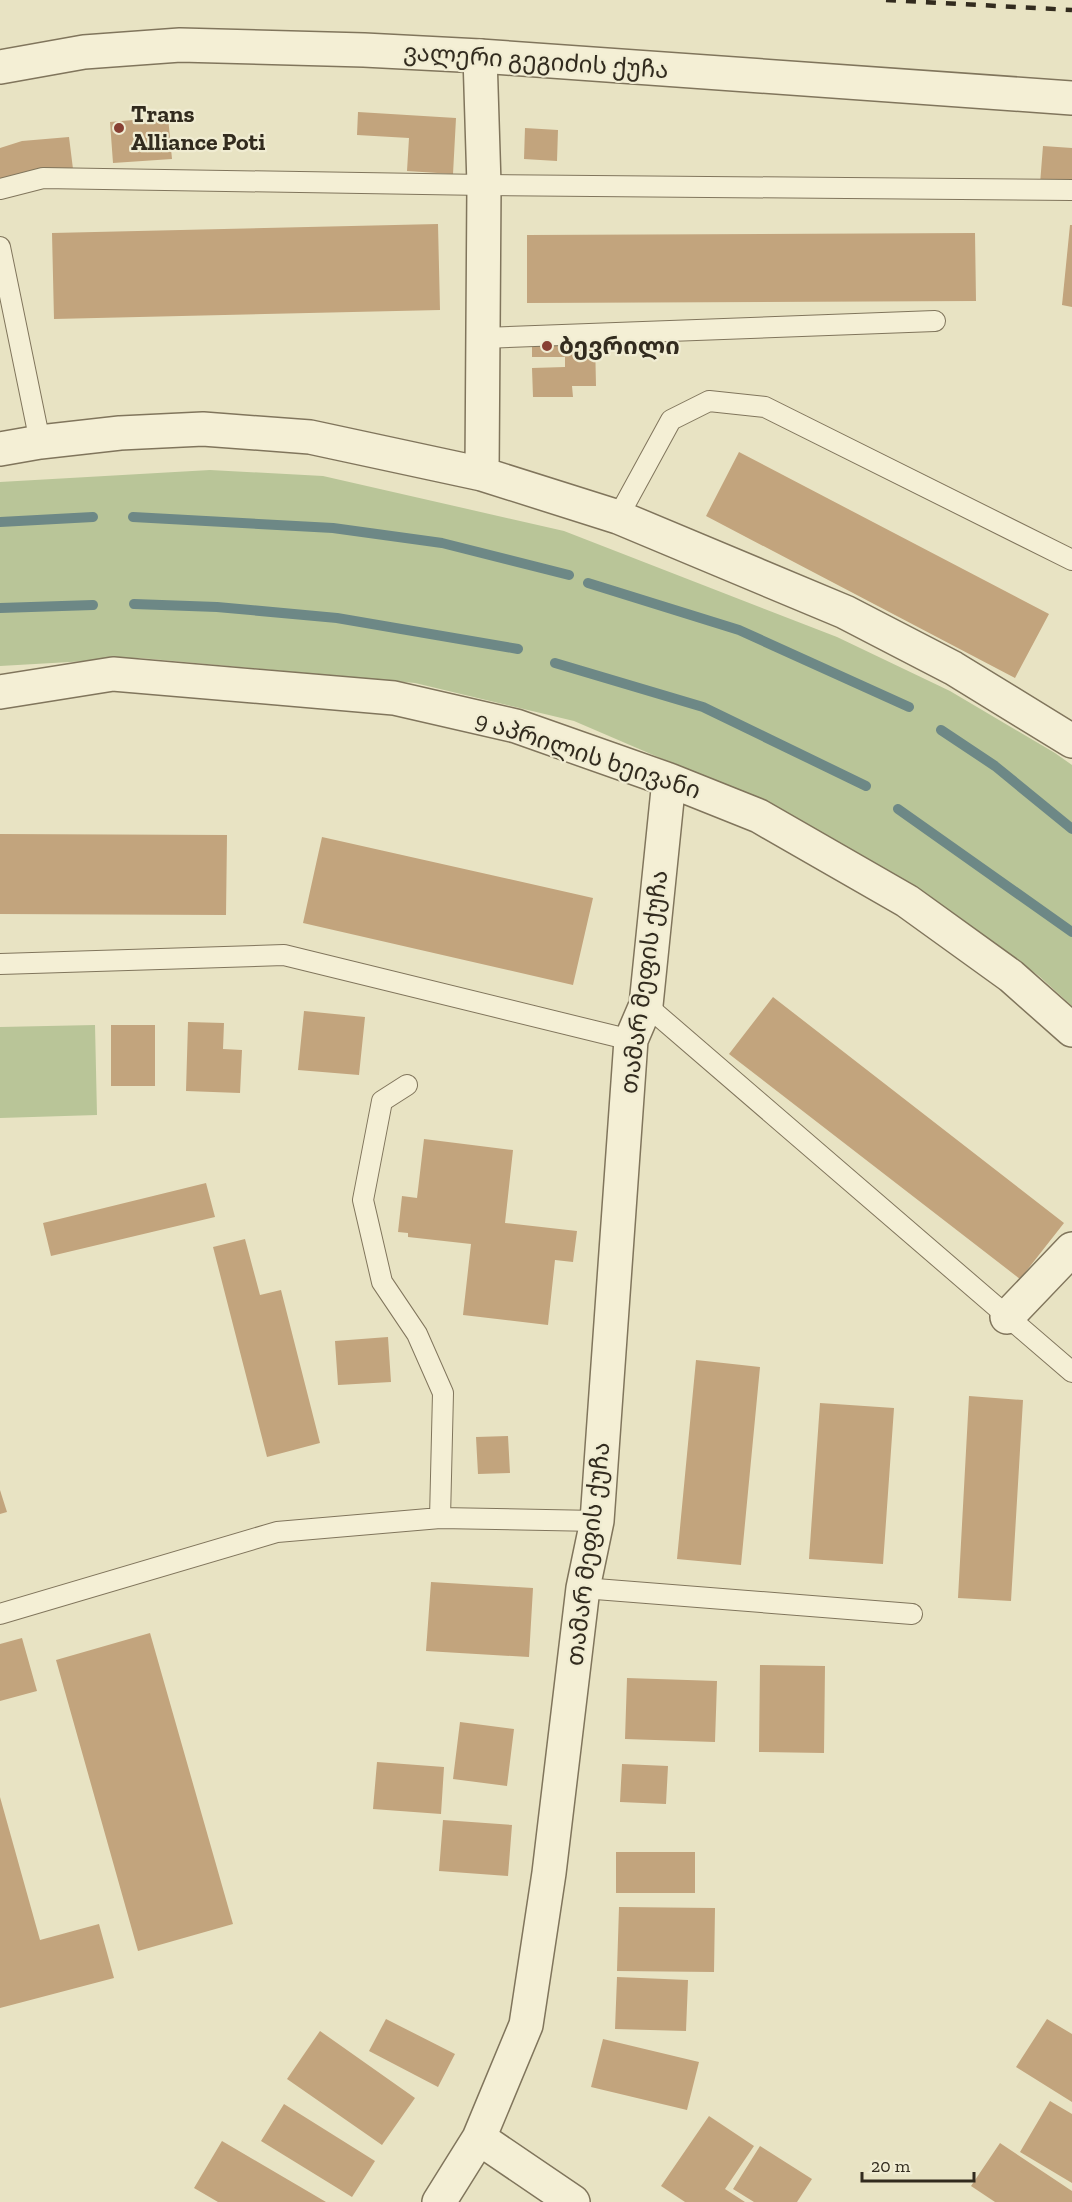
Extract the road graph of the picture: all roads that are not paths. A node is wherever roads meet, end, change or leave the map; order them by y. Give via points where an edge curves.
1 (480, 56) junction
2 (0, 67) edge
3 (1072, 98) edge
4 (484, 185) junction
5 (0, 189) edge
6 (1072, 190) edge
7 (0, 247) edge
8 (934, 321) dead end
9 (483, 338) junction
10 (40, 442) junction
11 (0, 449) edge
12 (482, 474) junction
13 (618, 517) junction
14 (1072, 560) edge
15 (0, 692) edge
16 (1069, 733) edge
17 (669, 780) junction
18 (0, 964) edge
19 (646, 1005) junction
20 (1072, 1030) edge
21 (631, 1040) junction
22 (407, 1085) dead end
23 (1072, 1249) edge
24 (1007, 1317) junction
25 (1072, 1372) edge
26 (440, 1518) junction
27 (597, 1521) junction
28 (583, 1588) junction
29 (0, 1614) edge
30 (912, 1614) dead end
31 (479, 2138) junction
32 (439, 2202) edge
33 (573, 2202) edge

1 - 2 street, ვალერი გეგიძის ქუჩა via 180,45 84,52
1 - 3 street, ვალერი გეგიძის ქუჩა
1 - 4 street
4 - 5 lane via 43,177
4 - 6 lane
4 - 9 street
7 - 10 lane
8 - 9 lane
9 - 12 street
10 - 11 street
10 - 12 street via 203,429 310,437
12 - 13 street
13 - 14 lane via 671,420 709,401 765,407
13 - 16 street via 845,612
15 - 17 street, 9 აპრილის ხეივანი via 112,674 394,698 516,726
17 - 19 street, თამარ მეფის ქუჩა
17 - 20 street, 9 აპრილის ხეივანი via 759,816 907,901 1011,976
18 - 21 lane via 284,955
19 - 21 street, თამარ მეფის ქუჩა
19 - 24 lane
21 - 27 street, თამარ მეფის ქუჩა
22 - 26 lane via 382,1101 363,1200 382,1282 417,1334 443,1393
23 - 24 street
24 - 25 lane
26 - 27 lane
26 - 29 lane via 277,1532
27 - 28 street, თამარ მეფის ქუჩა
28 - 30 lane
28 - 31 street, თამარ მეფის ქუჩა via 549,1873 526,2025
31 - 32 street, თამარ მეფის ქუჩა
31 - 33 street

